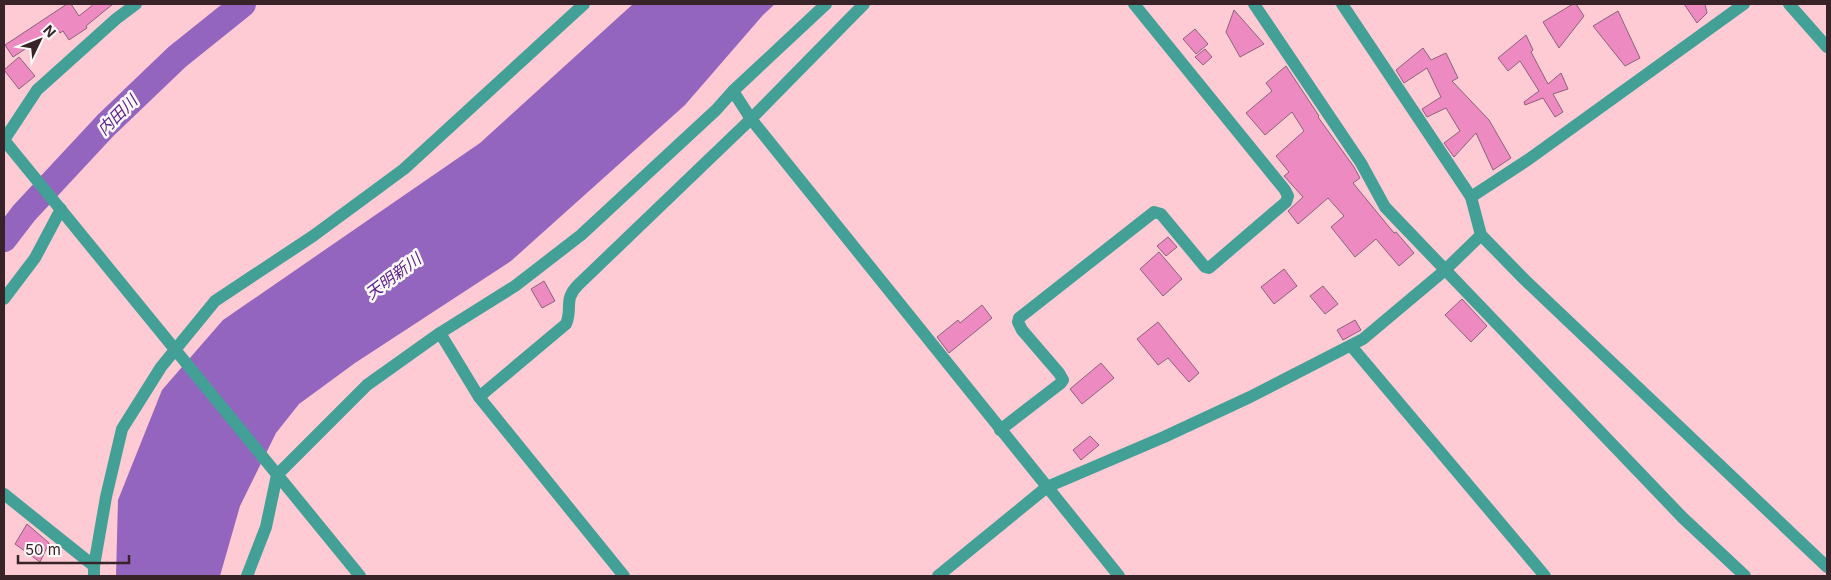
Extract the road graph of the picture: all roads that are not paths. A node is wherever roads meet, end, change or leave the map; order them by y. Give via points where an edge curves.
1 (136, 4) edge
2 (584, 4) edge
3 (826, 4) edge
4 (864, 4) edge
5 (1134, 4) edge
6 (1254, 4) edge
7 (1342, 4) edge
8 (1744, 4) edge
9 (1789, 4) edge
10 (1827, 47) edge
11 (733, 91) junction
12 (751, 119) junction
13 (4, 140) edge
14 (1471, 197) junction
15 (61, 209) junction
16 (1481, 235) junction
17 (1445, 269) junction
18 (4, 299) edge
19 (440, 333) junction
20 (1352, 347) junction
21 (174, 349) junction
22 (479, 397) junction
23 (1000, 430) junction
24 (277, 475) junction
25 (1047, 487) junction
26 (4, 494) edge
27 (1827, 567) edge
28 (94, 571) edge
29 (247, 576) edge
30 (360, 576) edge
31 (624, 576) edge
32 (938, 576) edge
33 (1119, 576) edge
34 (1545, 576) edge
35 (1745, 576) edge

1 - 13 street via 37,90
2 - 21 street via 404,169 313,236 215,301
3 - 11 street
4 - 12 street
5 - 23 street via 1288,196 1286,202 1209,268 1161,214 1154,212 1019,318 1022,330 1063,380
6 - 17 street via 1360,163 1385,207
7 - 14 street
8 - 14 street
9 - 10 street
11 - 12 street
11 - 19 street via 581,235 515,286
12 - 22 street via 572,291 568,299 566,324
12 - 23 street
13 - 15 street
14 - 16 street
15 - 18 street via 35,258
15 - 21 street
16 - 17 street
16 - 27 street
17 - 20 street
17 - 35 street via 1683,518
19 - 22 street
19 - 24 street via 367,385
20 - 25 street
20 - 34 street
21 - 24 street
21 - 28 street via 122,429 106,497
22 - 31 street
23 - 25 street
24 - 29 street via 266,527
24 - 30 street
25 - 32 street
25 - 33 street
26 - 28 street

